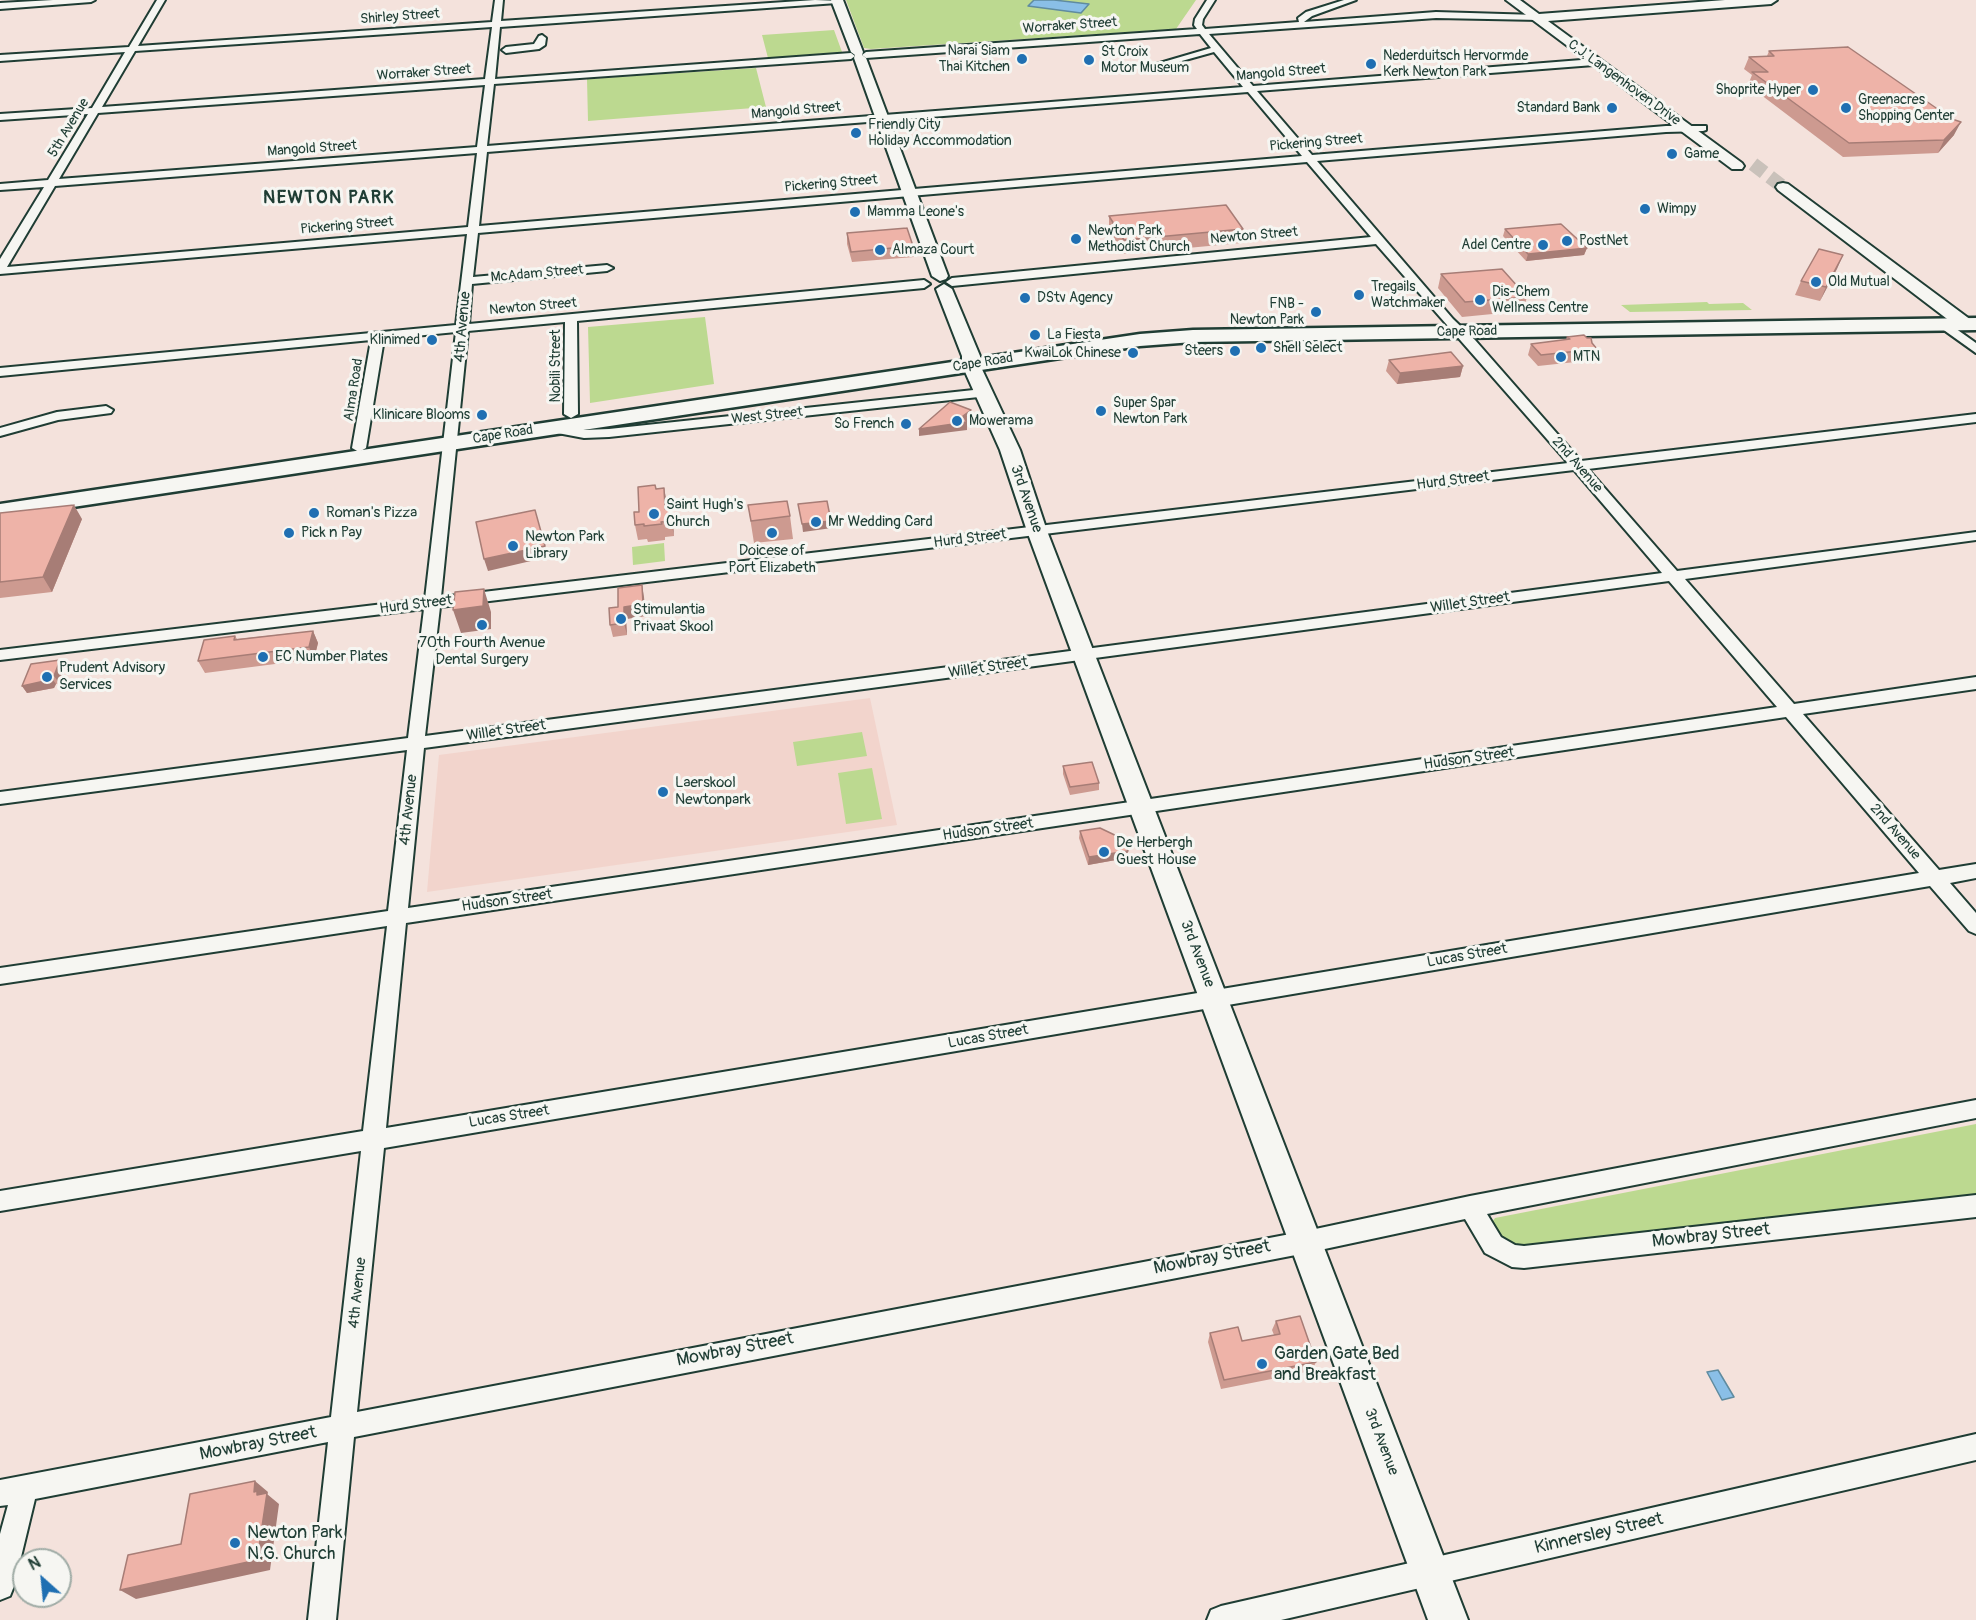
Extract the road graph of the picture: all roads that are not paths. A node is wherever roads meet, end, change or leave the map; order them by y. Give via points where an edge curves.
1 (91, 0) edge
2 (161, 0) edge
3 (499, 0) edge
4 (1211, 0) edge
5 (1352, 0) edge
6 (1719, 0) edge
7 (1771, 0) edge
8 (837, 1) edge
9 (1520, 2) edge
10 (0, 6) edge
11 (1500, 12) junction
12 (1541, 15) junction
13 (1302, 23) junction
14 (496, 24) junction
15 (1202, 30) junction
16 (542, 38) dead end
17 (131, 49) junction
18 (1216, 49) junction
19 (506, 50) dead end
20 (859, 55) junction
21 (0, 58) edge
22 (1594, 62) junction
23 (1156, 67) dead end
24 (489, 82) junction
25 (1251, 89) junction
26 (94, 110) junction
27 (0, 117) edge
28 (882, 118) junction
29 (1691, 126) junction
30 (482, 150) junction
31 (1311, 158) junction
32 (1753, 164) tunnel mouth
33 (1737, 166) tunnel mouth
34 (51, 183) junction
35 (0, 187) edge
36 (1774, 188) tunnel mouth
37 (910, 193) junction
38 (474, 230) junction
39 (1379, 240) junction
40 (607, 268) dead end
41 (0, 270) edge
42 (467, 281) junction
43 (946, 282) junction
44 (924, 284) joint
45 (572, 319) junction
46 (1961, 322) edge
47 (1454, 327) junction
48 (462, 328) junction
49 (378, 336) junction
50 (1976, 349) edge
51 (971, 360) junction
52 (0, 372) edge
53 (983, 393) junction
54 (106, 410) dead end
55 (571, 414) junction
56 (1976, 418) edge
57 (552, 428) junction
58 (0, 432) edge
59 (452, 438) junction
60 (359, 448) junction
61 (1578, 466) junction
62 (0, 502) edge
63 (0, 512) edge
64 (1037, 531) junction
65 (1976, 536) edge
66 (1674, 576) junction
67 (432, 603) junction
68 (0, 655) edge
69 (1085, 655) junction
70 (1976, 683) edge
71 (1791, 711) junction
72 (416, 743) junction
73 (0, 798) edge
74 (1142, 807) junction
75 (1976, 871) edge
76 (1934, 878) junction
77 (397, 917) junction
78 (1976, 926) edge
79 (0, 976) edge
80 (1214, 999) junction
81 (1976, 1109) edge
82 (375, 1138) junction
83 (0, 1201) edge
84 (1976, 1206) edge
85 (1470, 1207) junction
86 (1306, 1242) junction
87 (344, 1428) junction
88 (1976, 1447) edge
89 (12, 1491) edge
90 (1430, 1573) junction
91 (0, 1586) edge
92 (322, 1620) edge
93 (1221, 1620) edge
94 (1448, 1620) edge

1 - 10 street
2 - 17 street, 5th Avenue
3 - 14 street, 4th Avenue
4 - 15 street via 1199,19
5 - 13 street via 1305,16
6 - 12 street
7 - 12 street
8 - 14 street, Shirley Street
8 - 20 street, 3rd Avenue
9 - 11 street
9 - 12 street, C.J. Langenhoven Drive
11 - 12 street, Worraker Street
11 - 13 street, Worraker Street via 1446,11
12 - 13 street, Worraker Street via 1456,14
12 - 22 street, C.J. Langenhoven Drive
12 - 29 street, C.J. Langenhoven Drive
13 - 15 street, Worraker Street
14 - 17 street, Shirley Street
14 - 24 street, 4th Avenue
15 - 18 street, 2nd Avenue
15 - 20 street, Worraker Street
16 - 19 street via 540,46
17 - 21 street, Shirley Street
17 - 26 street, 5th Avenue
18 - 23 street
18 - 25 street, 2nd Avenue
20 - 24 street, Worraker Street
20 - 28 street, 3rd Avenue
22 - 25 street, Mangold Street
22 - 29 street, C.J. Langenhoven Drive
24 - 26 street, Worraker Street
24 - 30 street, 4th Avenue
25 - 28 street, Mangold Street
25 - 31 street, 2nd Avenue
26 - 27 street, Worraker Street
26 - 34 street, 5th Avenue
28 - 30 street, Mangold Street
28 - 37 street, 3rd Avenue
29 - 31 street, Pickering Street
29 - 32 street, C.J. Langenhoven Drive
29 - 33 street, C.J. Langenhoven Drive
30 - 34 street, Mangold Street
30 - 38 street, 4th Avenue
31 - 37 street, Pickering Street
31 - 39 street, 2nd Avenue
34 - 35 street, Mangold Street
34 - 41 street, 5th Avenue
36 - 46 street
37 - 38 street, Pickering Street
37 - 43 street, 3rd Avenue
38 - 41 street, Pickering Street
38 - 42 street, 4th Avenue
39 - 43 street, Newton Street
39 - 47 street, 2nd Avenue
40 - 42 street, McAdam Street
42 - 48 street, 4th Avenue
43 - 44 street via 932,289
43 - 51 street, 3rd Avenue
44 - 45 street, Newton Street
45 - 48 street, Newton Street
45 - 55 street, Nobili Street
46 - 47 main road, Cape Road
46 - 50 street
47 - 51 main road, Cape Road via 1177,328 1096,336
47 - 61 street, 2nd Avenue
48 - 49 street, Newton Street
48 - 59 street, 4th Avenue
49 - 52 street, Newton Street
49 - 60 street, Alma Road
51 - 53 street, 3rd Avenue
51 - 55 main road, Cape Road
51 - 57 main road, Cape Road
53 - 57 street, West Street via 586,434
53 - 64 street, 3rd Avenue via 1010,450
54 - 58 street via 57,416
55 - 59 main road, Cape Road
56 - 61 street, Hurd Street
57 - 59 main road, Cape Road
59 - 60 main road, Cape Road
59 - 63 main road, Cape Road
59 - 67 street, 4th Avenue
60 - 62 main road, Cape Road
61 - 64 street, Hurd Street
61 - 66 street, 2nd Avenue
64 - 67 street, Hurd Street
64 - 69 street, 3rd Avenue
65 - 66 street, Willet Street
66 - 69 street, Willet Street
66 - 71 street, 2nd Avenue
67 - 68 street, Hurd Street
67 - 72 street, 4th Avenue
69 - 72 street, Willet Street
69 - 74 street, 3rd Avenue
70 - 71 street, Hudson Street
71 - 74 street, Hudson Street
71 - 76 street, 2nd Avenue
72 - 73 street, Willet Street
72 - 77 street, 4th Avenue
74 - 77 street, Hudson Street
74 - 80 street, 3rd Avenue
75 - 76 street, Lucas Street
76 - 78 street, 2nd Avenue
76 - 80 street, Lucas Street
77 - 79 street, Hudson Street
77 - 82 street, 4th Avenue
80 - 82 street, Lucas Street
80 - 86 street, 3rd Avenue
81 - 85 street, Mowbray Street
82 - 83 street, Lucas Street
82 - 87 street, 4th Avenue
84 - 85 street, Mowbray Street via 1524,1257 1512,1256 1493,1245
85 - 86 street, Mowbray Street
86 - 87 street, Mowbray Street
86 - 90 street, 3rd Avenue
87 - 89 street, Mowbray Street
87 - 92 street, 4th Avenue
88 - 90 street, Kinnersley Street
89 - 91 street
90 - 93 street, Kinnersley Street
90 - 94 street, 3rd Avenue

